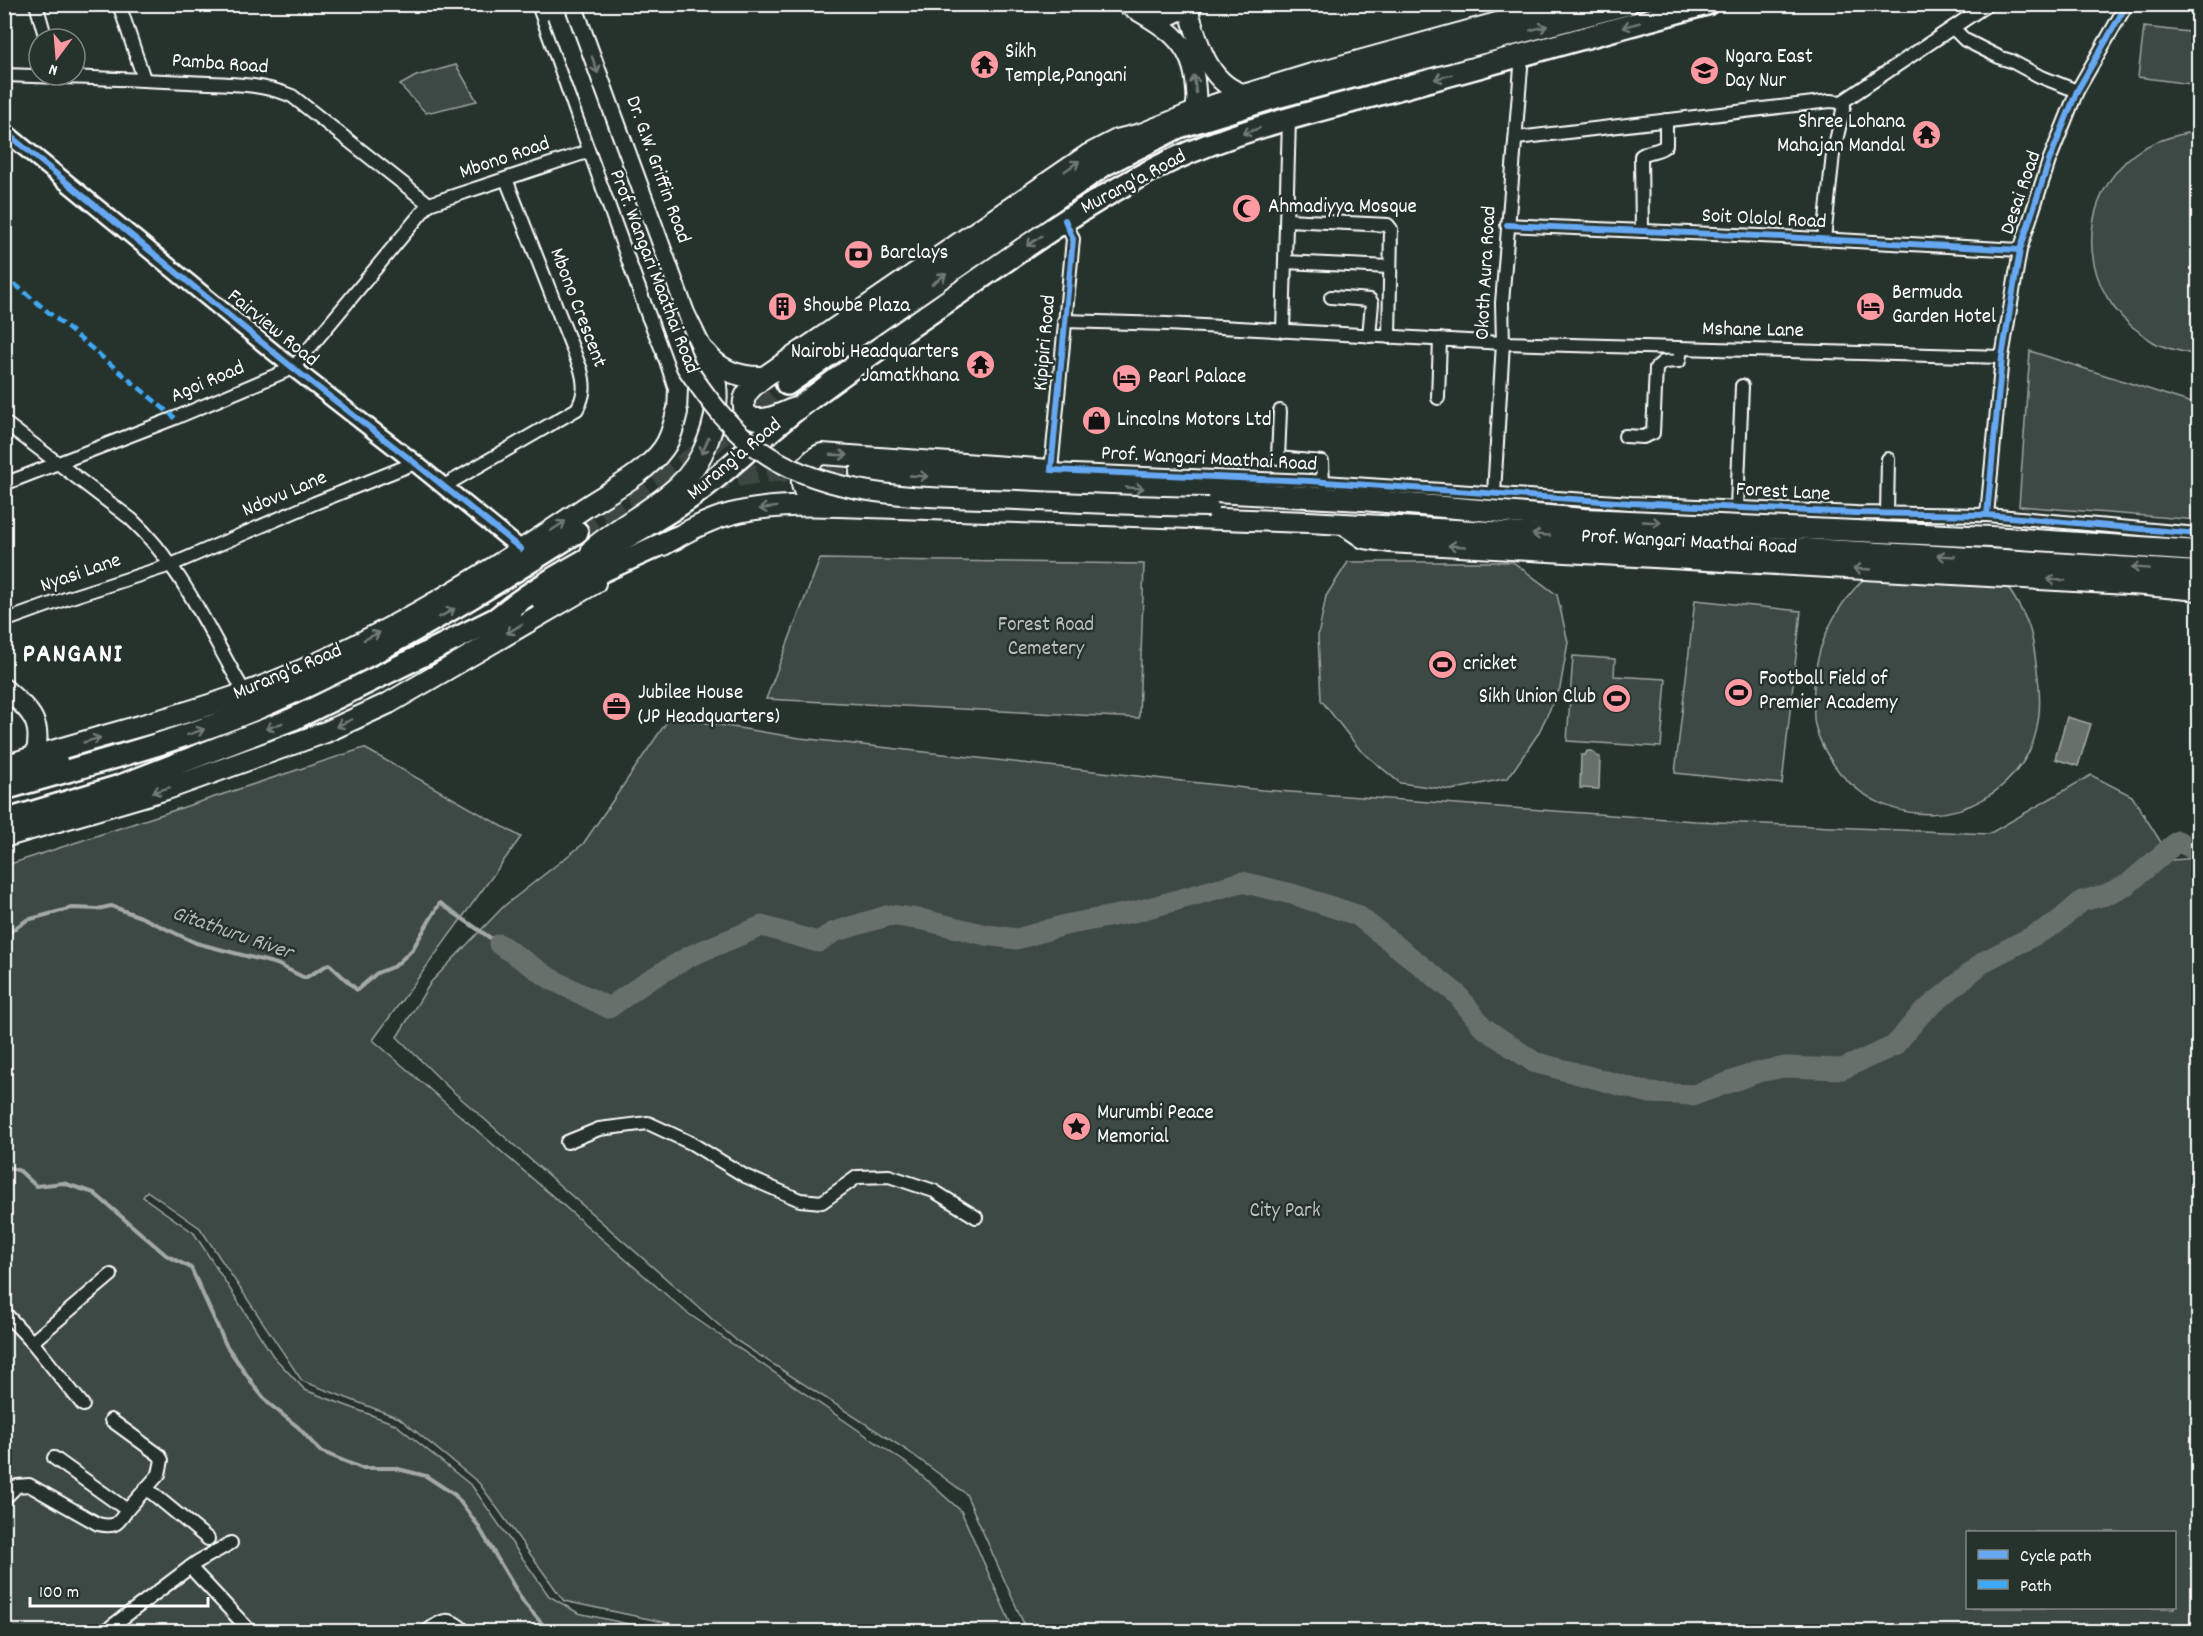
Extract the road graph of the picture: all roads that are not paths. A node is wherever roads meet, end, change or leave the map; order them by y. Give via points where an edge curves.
1 (36, 4) edge
2 (119, 4) edge
3 (542, 4) edge
4 (572, 4) edge
5 (1515, 4) edge
6 (1566, 4) edge
7 (1627, 4) edge
8 (1707, 4) edge
9 (1988, 4) edge
10 (2127, 4) edge
11 (1126, 5) edge
12 (1186, 5) edge
13 (555, 8) edge
14 (1149, 17) junction
15 (1503, 23) junction
16 (43, 27) edge
17 (1953, 28) junction
18 (1522, 55) junction
19 (4, 75) edge
20 (27, 75) edge
21 (87, 77) edge
22 (144, 80) junction
23 (2077, 91) junction
24 (1247, 94) junction
25 (1842, 102) junction
26 (1194, 113) junction
27 (1289, 119) junction
28 (1666, 120) junction
29 (1168, 127) junction
30 (4, 131) edge
31 (1517, 138) junction
32 (593, 150) junction
33 (506, 179) junction
34 (429, 204) junction
35 (1065, 220) junction
36 (1287, 220) junction
37 (1507, 225) junction
38 (1642, 231) junction
39 (1824, 239) junction
40 (2020, 250) junction
41 (1285, 262) junction
42 (1390, 267) junction
43 (1331, 297) dead end
44 (1064, 321) junction
45 (1283, 331) junction
46 (1369, 336) junction
47 (1389, 337) junction
48 (1440, 339) junction
49 (1503, 343) junction
50 (703, 349) junction
51 (1681, 349) junction
52 (667, 354) junction
53 (2002, 357) junction
54 (293, 368) junction
55 (764, 377) junction
56 (787, 384) tunnel mouth
57 (1742, 386) dead end
58 (1438, 398) dead end
59 (802, 405) junction
60 (677, 411) joint
61 (1280, 411) dead end
62 (4, 422) edge
63 (1625, 436) dead end
64 (1278, 458) junction
65 (1888, 459) dead end
66 (58, 463) junction
67 (416, 463) junction
68 (1051, 470) junction
69 (861, 473) tunnel mouth
70 (1277, 479) junction
71 (1323, 482) junction
72 (4, 484) edge
73 (444, 486) junction
74 (1365, 486) joint
75 (1494, 493) junction
76 (1405, 504) junction
77 (838, 506) junction
78 (1209, 507) junction
79 (1737, 507) junction
80 (1887, 514) junction
81 (1987, 515) junction
82 (1308, 522) junction
83 (1343, 524) junction
84 (577, 532) dead end
85 (2199, 534) edge
86 (675, 538) junction
87 (521, 549) junction
88 (2199, 551) edge
89 (578, 563) junction
90 (171, 564) junction
91 (615, 566) joint
92 (2199, 572) edge
93 (2199, 590) edge
94 (497, 618) junction
95 (4, 621) edge
96 (4, 688) edge
97 (245, 693) junction
98 (35, 756) junction
99 (100, 761) junction
100 (4, 769) edge
101 (120, 786) junction
102 (4, 789) edge
103 (4, 821) edge
104 (4, 833) edge
105 (4, 837) edge
106 (567, 1142) dead end
107 (976, 1217) dead end
108 (111, 1275) dead end
109 (4, 1312) edge
110 (32, 1341) junction
111 (83, 1405) dead end
112 (111, 1420) dead end
113 (54, 1458) dead end
114 (146, 1488) junction
115 (4, 1498) edge
116 (127, 1510) junction
117 (208, 1539) dead end
118 (231, 1543) dead end
119 (190, 1567) junction
120 (104, 1632) edge
121 (251, 1632) edge
122 (426, 1632) edge
123 (466, 1632) edge

1 - 16 street
2 - 22 street
3 - 32 main road
4 -> 50 main road, Dr. G.W. Griffin Road via 685,313
5 - 15 street
6 - 15 main road, Murang'a Road
29 -> 7 highway, Murang'a Road
8 -> 18 highway, Murang'a Road
9 - 17 street
10 - 23 street, Desai Road
11 - 12 main road
11 - 14 main road
12 - 14 main road via 1169,16
12 - 24 main road via 1197,41 1211,67 1229,88
13 - 78 main road, Prof. Wangari Maathai Road, bridge via 686,366 709,402 746,440 770,457 819,479 865,491
26 -> 14 main road via 1197,96 1190,56 1181,43
15 - 24 main road, Murang'a Road
17 - 23 street via 1965,40
17 - 25 street
18 -> 27 highway, Murang'a Road
18 - 31 street, Okoth Aura Road
19 - 20 street, Pamba Road
21 - 22 street, Pamba Road
22 - 34 street, Pamba Road via 254,86 292,96
23 - 40 street, Desai Road
24 - 26 main road, Murang'a Road
25 - 28 street
25 - 39 street
26 - 29 main road, Murang'a Road
27 -> 35 highway, Murang'a Road via 1169,162
27 - 36 street
28 - 31 street
28 - 38 street via 1666,145 1641,156
55 -> 29 main road via 1088,155 1117,140
56 -> 29 highway, Murang'a Road via 1104,165
30 - 54 street, Fairview Road
31 - 37 street, Okoth Aura Road
32 - 33 street, Mbono Road
32 - 52 main road
33 - 34 street, Mbono Road
33 - 73 street, Mbono Crescent via 581,370 584,398 577,409
34 - 54 street, Agoi Road
35 - 44 street, Kipipiri Road via 1073,239
35 -> 59 highway, Murang'a Road
36 - 41 street
36 - 42 street via 1388,225
37 - 38 street, Soit Ololol Road
37 - 49 street, Okoth Aura Road
38 - 39 street, Soit Ololol Road
39 - 40 street, Soit Ololol Road
40 - 53 street, Desai Road
41 - 42 street
41 - 45 street
42 - 47 street
43 - 46 street via 1370,300
44 - 45 street, Mshane Lane
44 - 68 street, Kipipiri Road
45 - 46 street, Mshane Lane
46 - 47 street, Mshane Lane
47 - 48 street, Mshane Lane
48 - 49 street, Mshane Lane
48 - 58 street
49 - 51 street, Mshane Lane
49 - 75 street, Okoth Aura Road
50 - 52 main road via 684,363
50 - 55 main road via 734,374
50 -> 89 main road, Murang'a Road via 716,386 715,410 698,462 679,485 606,537
51 - 53 street, Mshane Lane
51 - 63 street via 1679,361 1663,362 1656,368 1653,433
52 - 60 main road via 678,388
53 - 81 street, Desai Road
54 - 66 street, Agoi Road
54 - 67 street, Fairview Road
55 - 59 main road via 745,394 743,408 750,418 765,419
57 - 79 street
59 - 89 highway, Murang'a Road via 690,498
87 -> 60 main road, Murang'a Road via 625,482 652,460 663,449
61 - 64 street
62 - 66 street
64 - 70 street
64 - 71 street via 1322,462
65 - 80 street
66 - 72 street, Agoi Road
66 - 90 street via 131,519
67 - 73 street, Fairview Road
67 - 90 street, Ndovu Lane
68 - 70 street, Prof. Wangari Maathai Road
77 -> 68 main road via 809,496 804,489 801,479 806,467 822,454
69 -> 76 main road, Prof. Wangari Maathai Road
70 - 71 street, Prof. Wangari Maathai Road
71 - 74 street, Prof. Wangari Maathai Road
73 - 87 street, Fairview Road
74 - 75 street, Forest Lane
75 - 79 street, Forest Lane
76 - 78 main road
76 -> 88 main road, Prof. Wangari Maathai Road via 1584,519 1991,537
77 - 82 main road, Prof. Wangari Maathai Road
77 -> 86 main road, Prof. Wangari Maathai Road via 793,505 730,514
78 - 82 main road
79 - 80 street, Forest Lane
80 - 81 street, Forest Lane
81 - 85 street, Forest Lane
82 - 83 main road, Prof. Wangari Maathai Road
92 -> 83 main road, Prof. Wangari Maathai Road
93 -> 83 main road via 1389,542 1364,538
99 -> 84 highway, Murang'a Road via 208,728 364,660 460,606
86 - 91 highway, Prof. Wangari Maathai Road
86 -> 105 main road via 389,703 326,732 167,789
97 -> 87 main road, Murang'a Road via 376,634 464,586
89 - 94 highway, Murang'a Road
90 - 95 street, Nyasi Lane
90 - 97 street
91 - 94 highway, Murang'a Road
94 -> 101 highway, Murang'a Road via 293,719
96 - 98 main road via 36,721
98 -> 97 main road, Murang'a Road
98 - 100 main road, Murang'a Road
99 - 100 highway
99 - 102 highway, Murang'a Road
101 - 103 highway, Murang'a Road
101 - 104 highway
106 - 107 street via 599,1129 648,1123 691,1143 745,1176 800,1200 822,1202 857,1177 889,1176 934,1191
108 - 110 street
109 - 110 street
110 - 111 street
112 - 114 street via 162,1460 159,1474
113 - 116 street
114 - 116 street
114 - 117 street
115 - 116 street via 17,1486 29,1485 108,1527 117,1524
118 - 119 street
119 - 120 street
119 - 121 street
122 - 123 street via 448,1620

